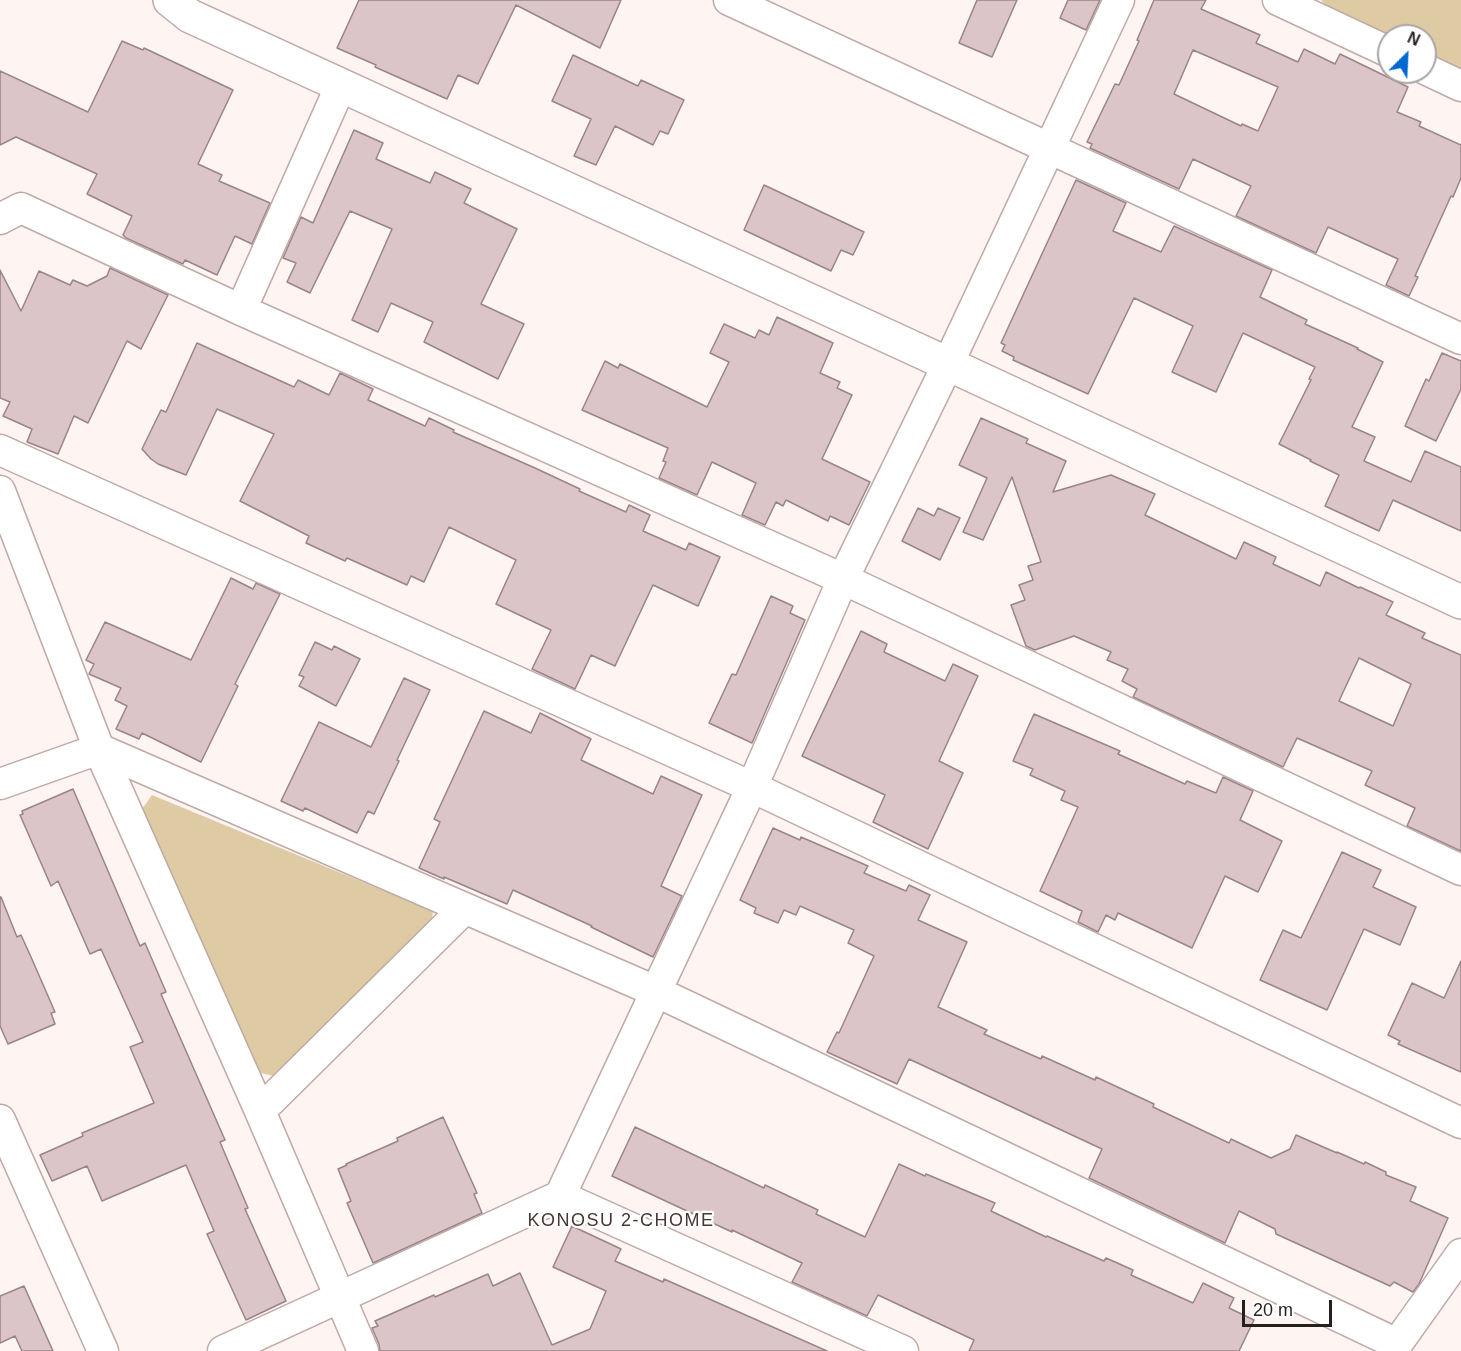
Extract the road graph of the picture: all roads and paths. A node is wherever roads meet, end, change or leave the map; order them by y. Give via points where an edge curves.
1 (170, 0) edge
2 (729, 0) edge
3 (1119, 0) edge
4 (1285, 1) edge
5 (1377, 46) edge
6 (1437, 75) edge
7 (341, 85) junction
8 (1461, 86) edge
9 (1049, 148) junction
10 (0, 219) edge
11 (242, 310) junction
12 (1461, 339) edge
13 (948, 364) junction
14 (0, 450) edge
15 (0, 491) edge
16 (843, 579) junction
17 (1461, 602) edge
18 (99, 749) junction
19 (0, 784) edge
20 (752, 787) junction
21 (1461, 870) edge
22 (464, 909) junction
23 (655, 991) junction
24 (260, 1111) junction
25 (0, 1120) edge
26 (1461, 1123) edge
27 (560, 1196) junction
28 (1461, 1254) edge
29 (339, 1298) junction
30 (1395, 1348) edge
31 (103, 1351) edge
32 (223, 1351) edge
33 (363, 1351) edge
34 (903, 1351) edge

1 - 7 street via 190,16
2 - 9 street
3 - 9 street
4 - 5 street
6 - 8 street
7 - 11 street
7 - 13 street
9 - 12 street
9 - 13 street
10 - 11 street via 21,208
11 - 16 street
13 - 16 street
13 - 17 street
14 - 20 street
15 - 18 street
16 - 20 street
16 - 21 street
18 - 19 street
18 - 22 street
18 - 24 street
20 - 23 street
20 - 26 street
22 - 23 street
22 - 24 street
23 - 27 street
23 - 30 street
24 - 29 street
25 - 31 street
27 - 29 street
27 - 34 street
28 - 30 street
29 - 32 street
29 - 33 street

